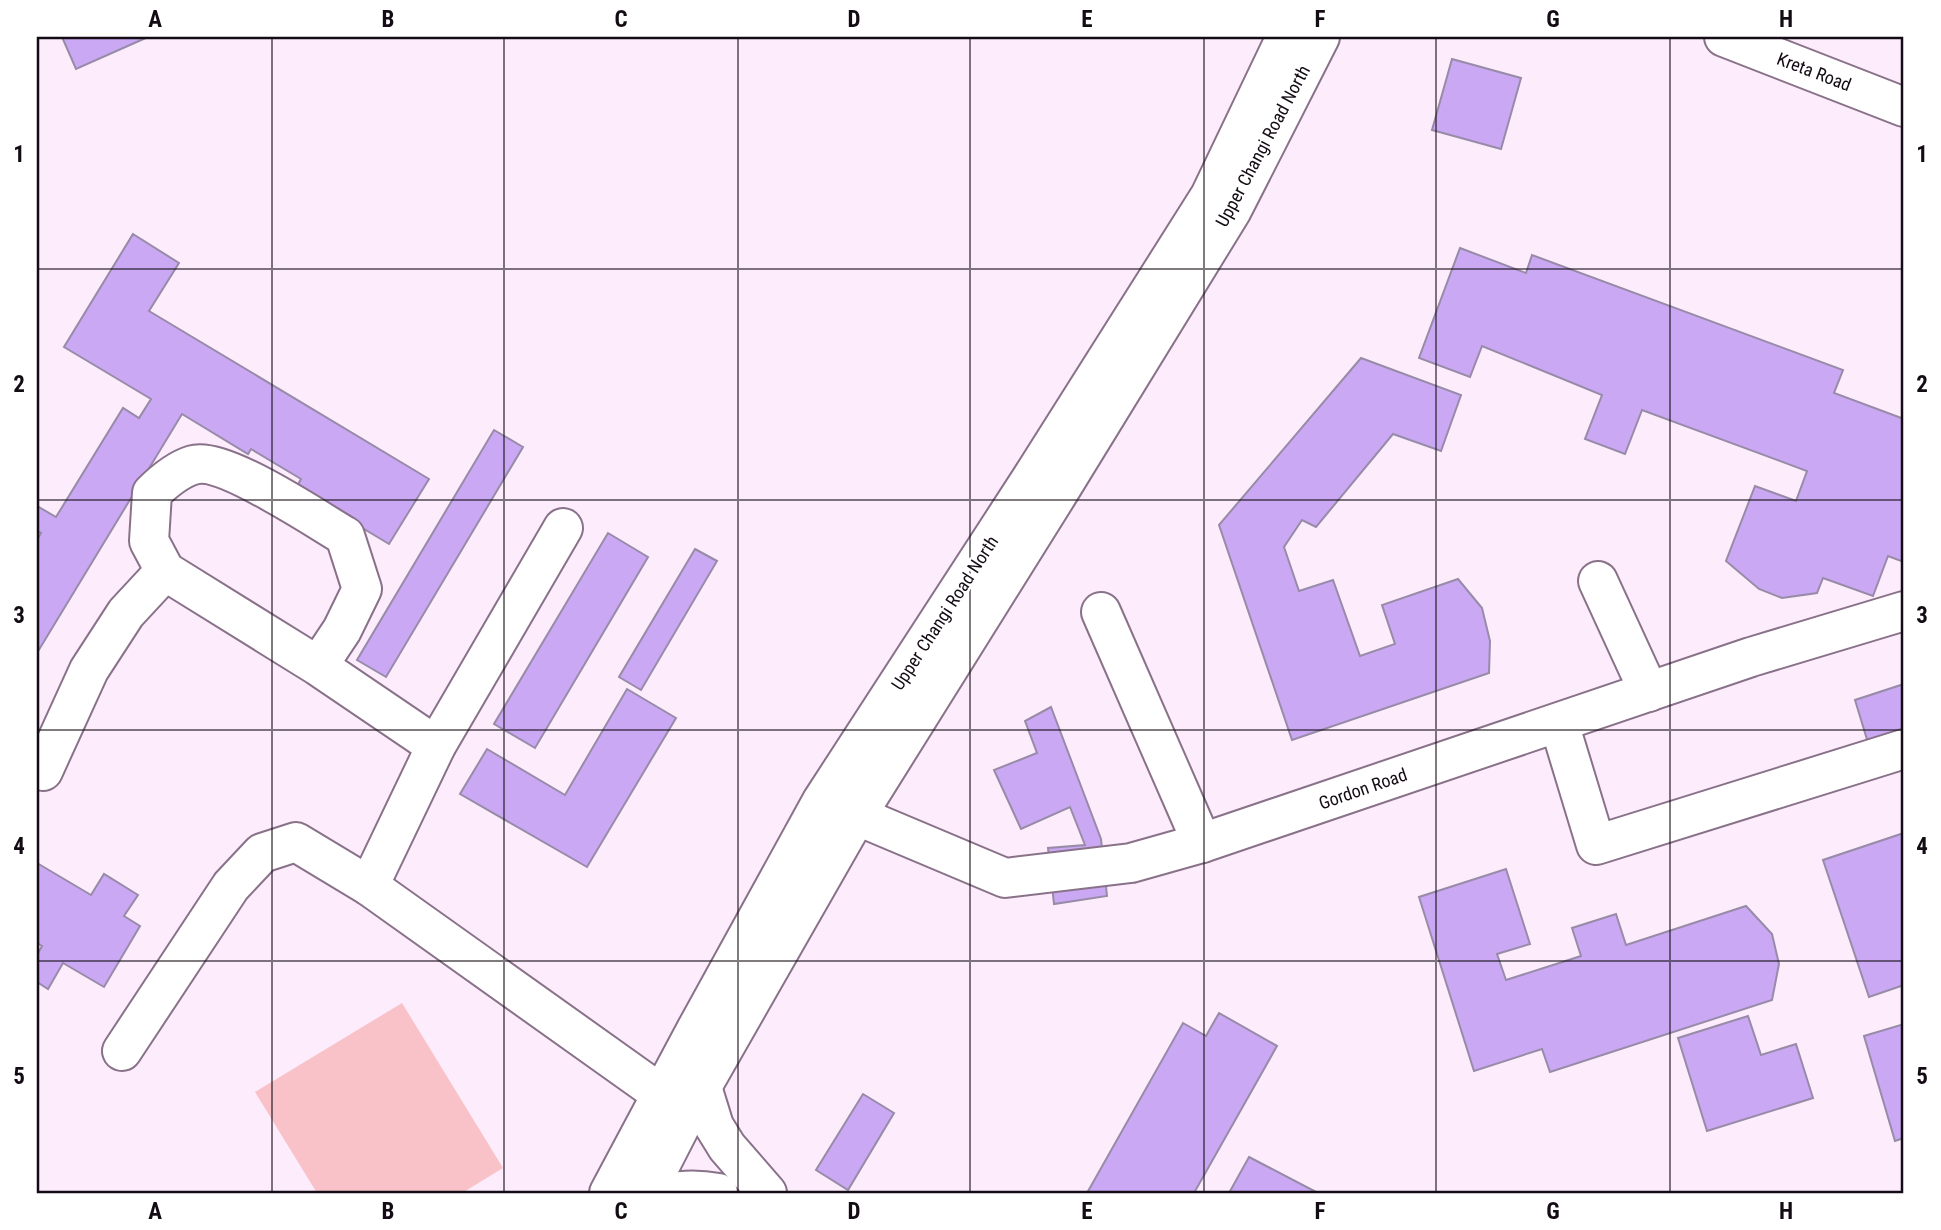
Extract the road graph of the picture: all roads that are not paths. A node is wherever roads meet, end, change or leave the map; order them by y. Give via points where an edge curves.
1 (1286, 37) edge
2 (1320, 37) edge
3 (1724, 37) edge
4 (1779, 47) edge
5 (1904, 107) edge
6 (563, 528) dead end
7 (164, 571) junction
8 (1598, 581) dead end
9 (1904, 611) edge
10 (1101, 612) dead end
11 (318, 666) junction
12 (1649, 692) junction
13 (1559, 723) junction
14 (436, 746) junction
15 (1904, 750) edge
16 (43, 771) dead end
17 (822, 801) junction
18 (857, 816) junction
19 (1202, 843) junction
20 (369, 886) junction
21 (122, 1051) dead end
22 (684, 1097) junction
23 (609, 1193) edge
24 (646, 1193) edge
25 (669, 1193) edge
26 (718, 1193) edge
27 (767, 1193) edge

1 - 17 street, Upper Changi Road North via 1210,196
2 - 18 street, Upper Changi Road North via 1232,210
3 - 4 street, Kreta Road
4 - 5 street, Kreta Road
6 - 14 street
7 - 11 street
7 - 11 street via 149,541 152,493 167,478 195,464 242,475 345,536 362,589
7 - 16 street via 126,613 89,670
8 - 12 street
9 - 12 street, Gordon Road
10 - 19 street
11 - 14 street
12 - 13 street, Gordon Road
13 - 15 street via 1597,845
13 - 19 street, Gordon Road
14 - 20 street
17 - 18 street, Gordon Road
17 - 22 street, Upper Changi Road North
18 - 19 street, Gordon Road via 1005,878 1130,863
18 - 22 street, Upper Changi Road North
20 - 21 street via 296,842 262,853 231,886
20 - 22 street
22 - 23 street, Upper Changi Road North
22 - 24 street, Upper Changi Road North
22 - 27 street via 714,1126
25 - 26 street

